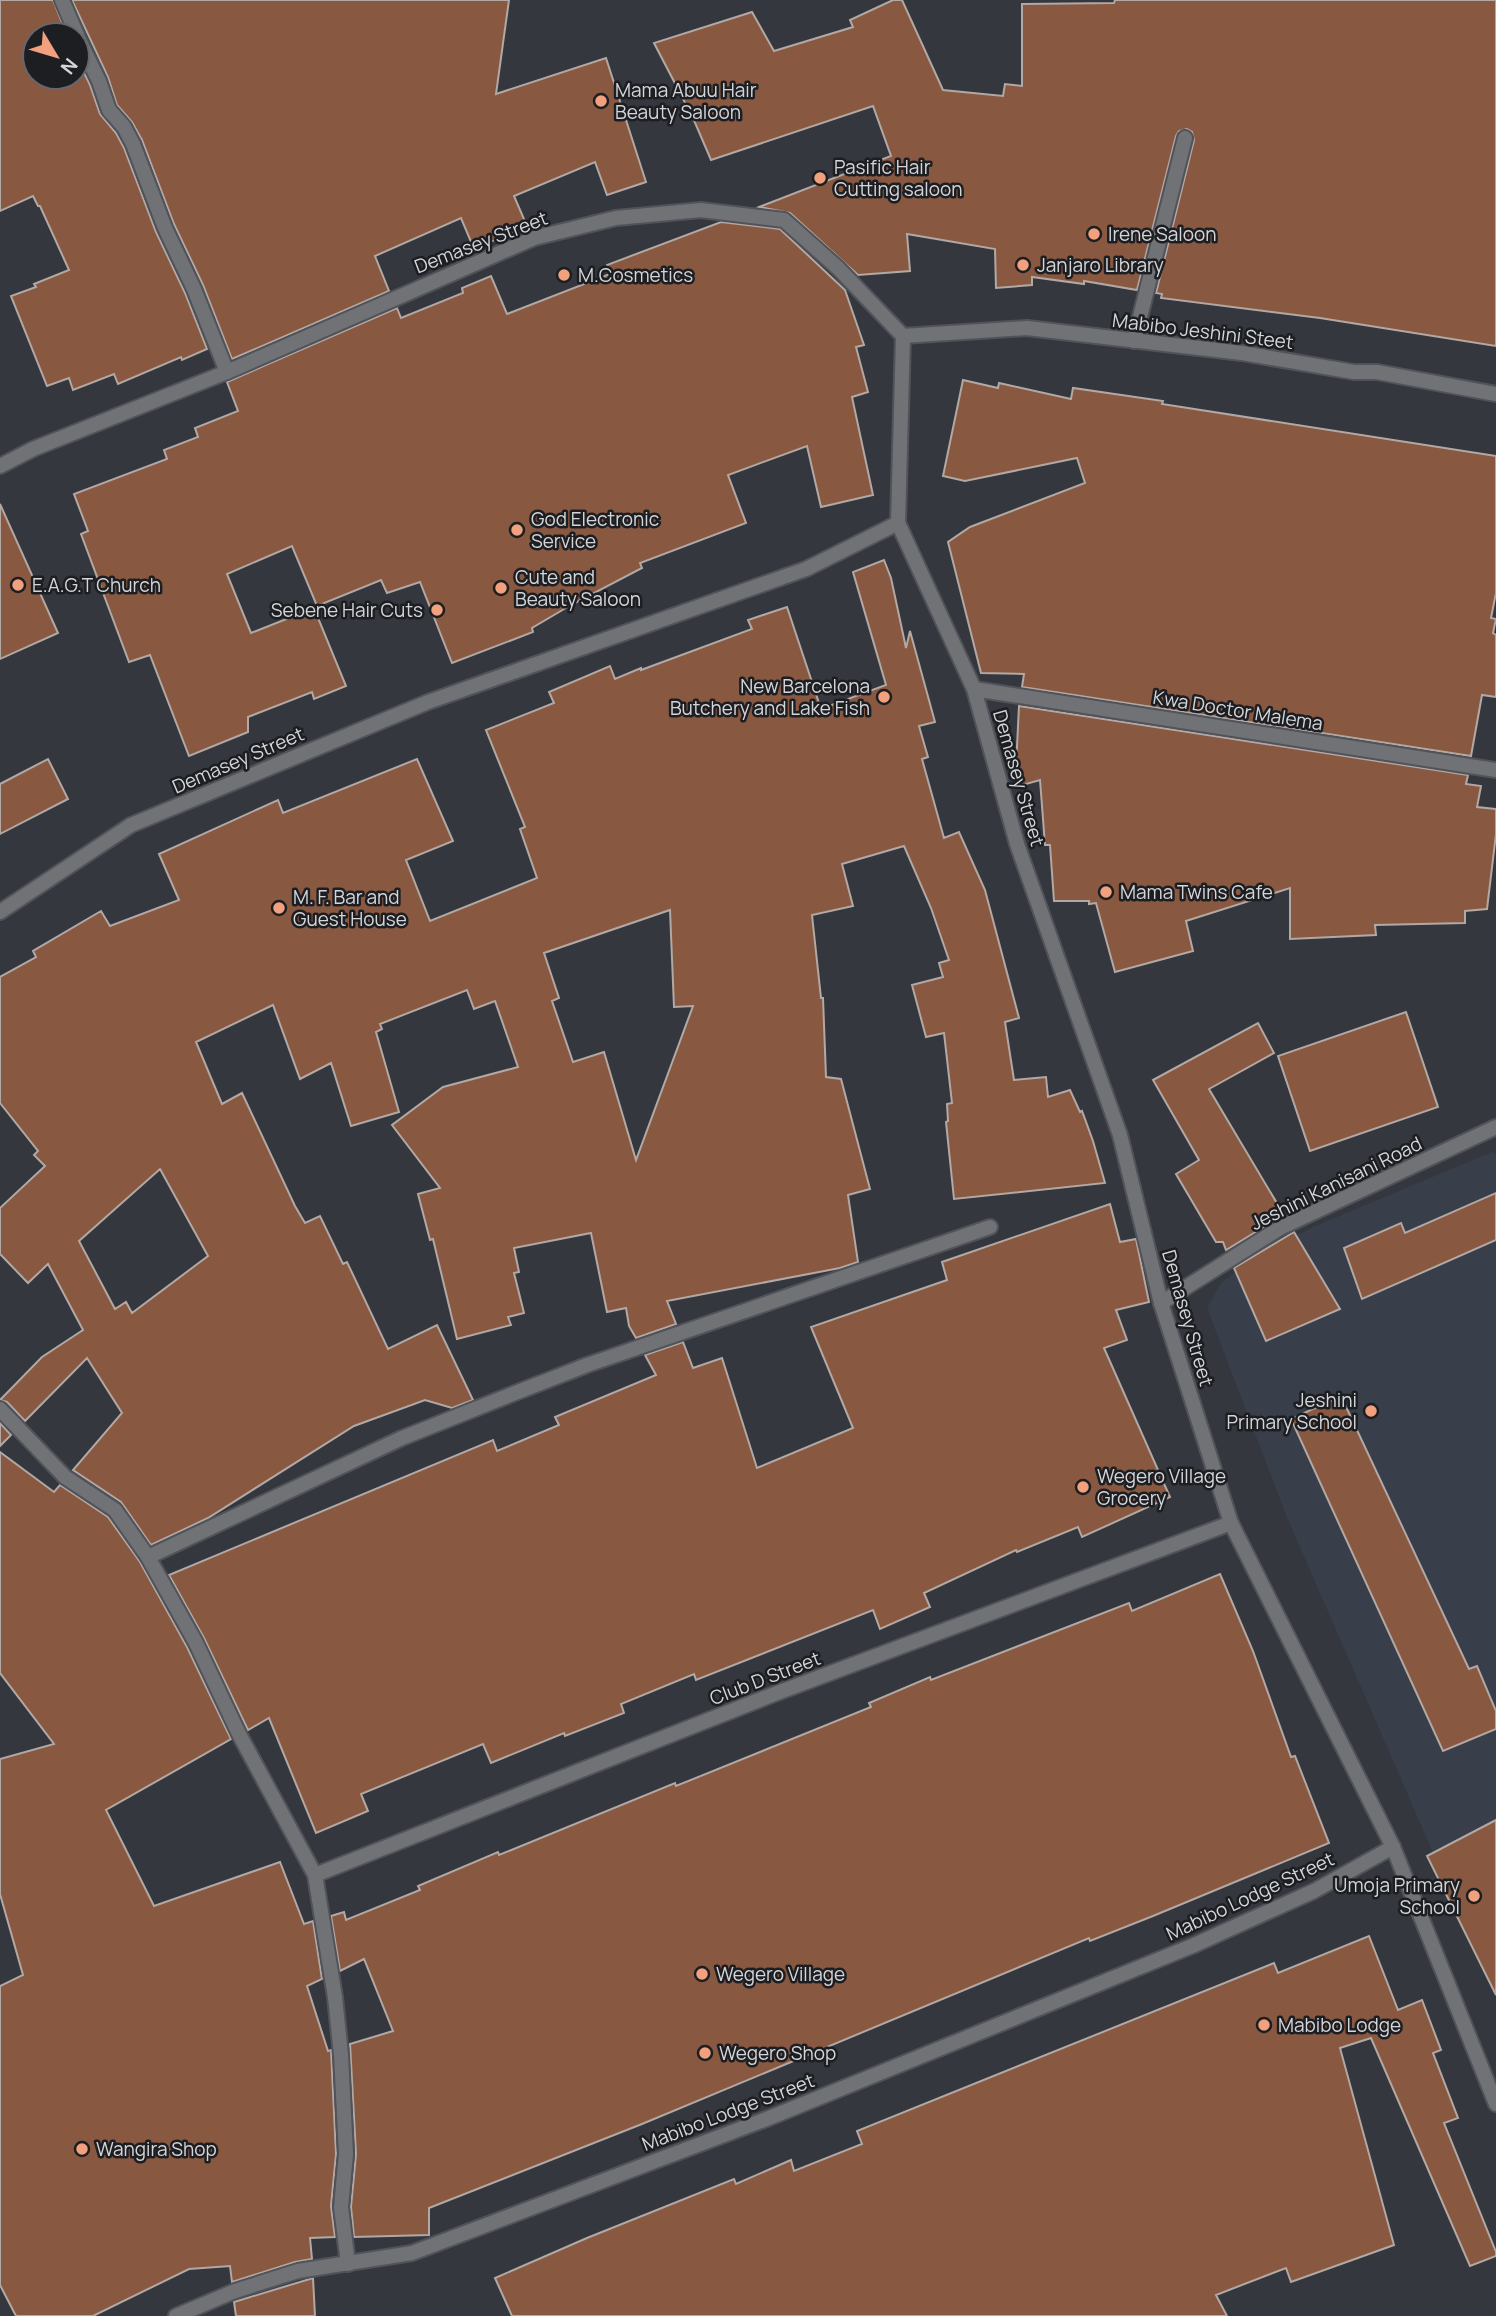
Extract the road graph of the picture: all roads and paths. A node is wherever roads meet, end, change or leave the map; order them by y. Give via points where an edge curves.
1 (62, 0) edge
2 (71, 21) edge
3 (91, 64) edge
4 (1185, 138) dead end
5 (903, 336) junction
6 (1134, 341) junction
7 (227, 372) junction
8 (1496, 394) edge
9 (0, 466) edge
10 (898, 523) junction
11 (974, 689) junction
12 (1496, 770) edge
13 (0, 912) edge
14 (1496, 1126) edge
15 (990, 1227) dead end
16 (1161, 1303) junction
17 (0, 1409) edge
18 (1231, 1523) junction
19 (148, 1557) junction
20 (1393, 1847) junction
21 (315, 1875) junction
22 (1496, 2104) edge
23 (348, 2264) junction
24 (176, 2316) edge

1 - 2 street
3 - 7 street via 109,110 132,144
4 - 6 street
5 - 6 street, Mabibo Jeshini Steet via 1027,328
5 - 7 street, Demasey Street via 785,220 701,211 616,218 534,239
5 - 10 street, Demasey Street
6 - 8 street, Mabibo Jeshini Steet via 1242,353 1354,373 1377,372
7 - 9 street, Demasey Street
10 - 11 street, Demasey Street
10 - 13 street, Demasey Street via 806,569 428,702 131,825
11 - 12 street, Kwa Doctor Malema
11 - 16 street, Demasey Street via 1017,844 1120,1135
14 - 16 street, Jeshini Kanisani Road via 1280,1228
15 - 19 street via 515,1393 402,1438
16 - 18 street, Demasey Street
17 - 19 street via 65,1477 115,1510
18 - 20 street, Demasey Street
18 - 21 street, Club D Street via 777,1693
19 - 21 street
20 - 22 street, Demasey Street
20 - 23 street, Mabibo Lodge Street via 1314,1891 1192,1945 769,2118 412,2253
21 - 23 street via 341,2055 346,2154 341,2207
23 - 24 street, Mabibo Lodge Street via 299,2271

